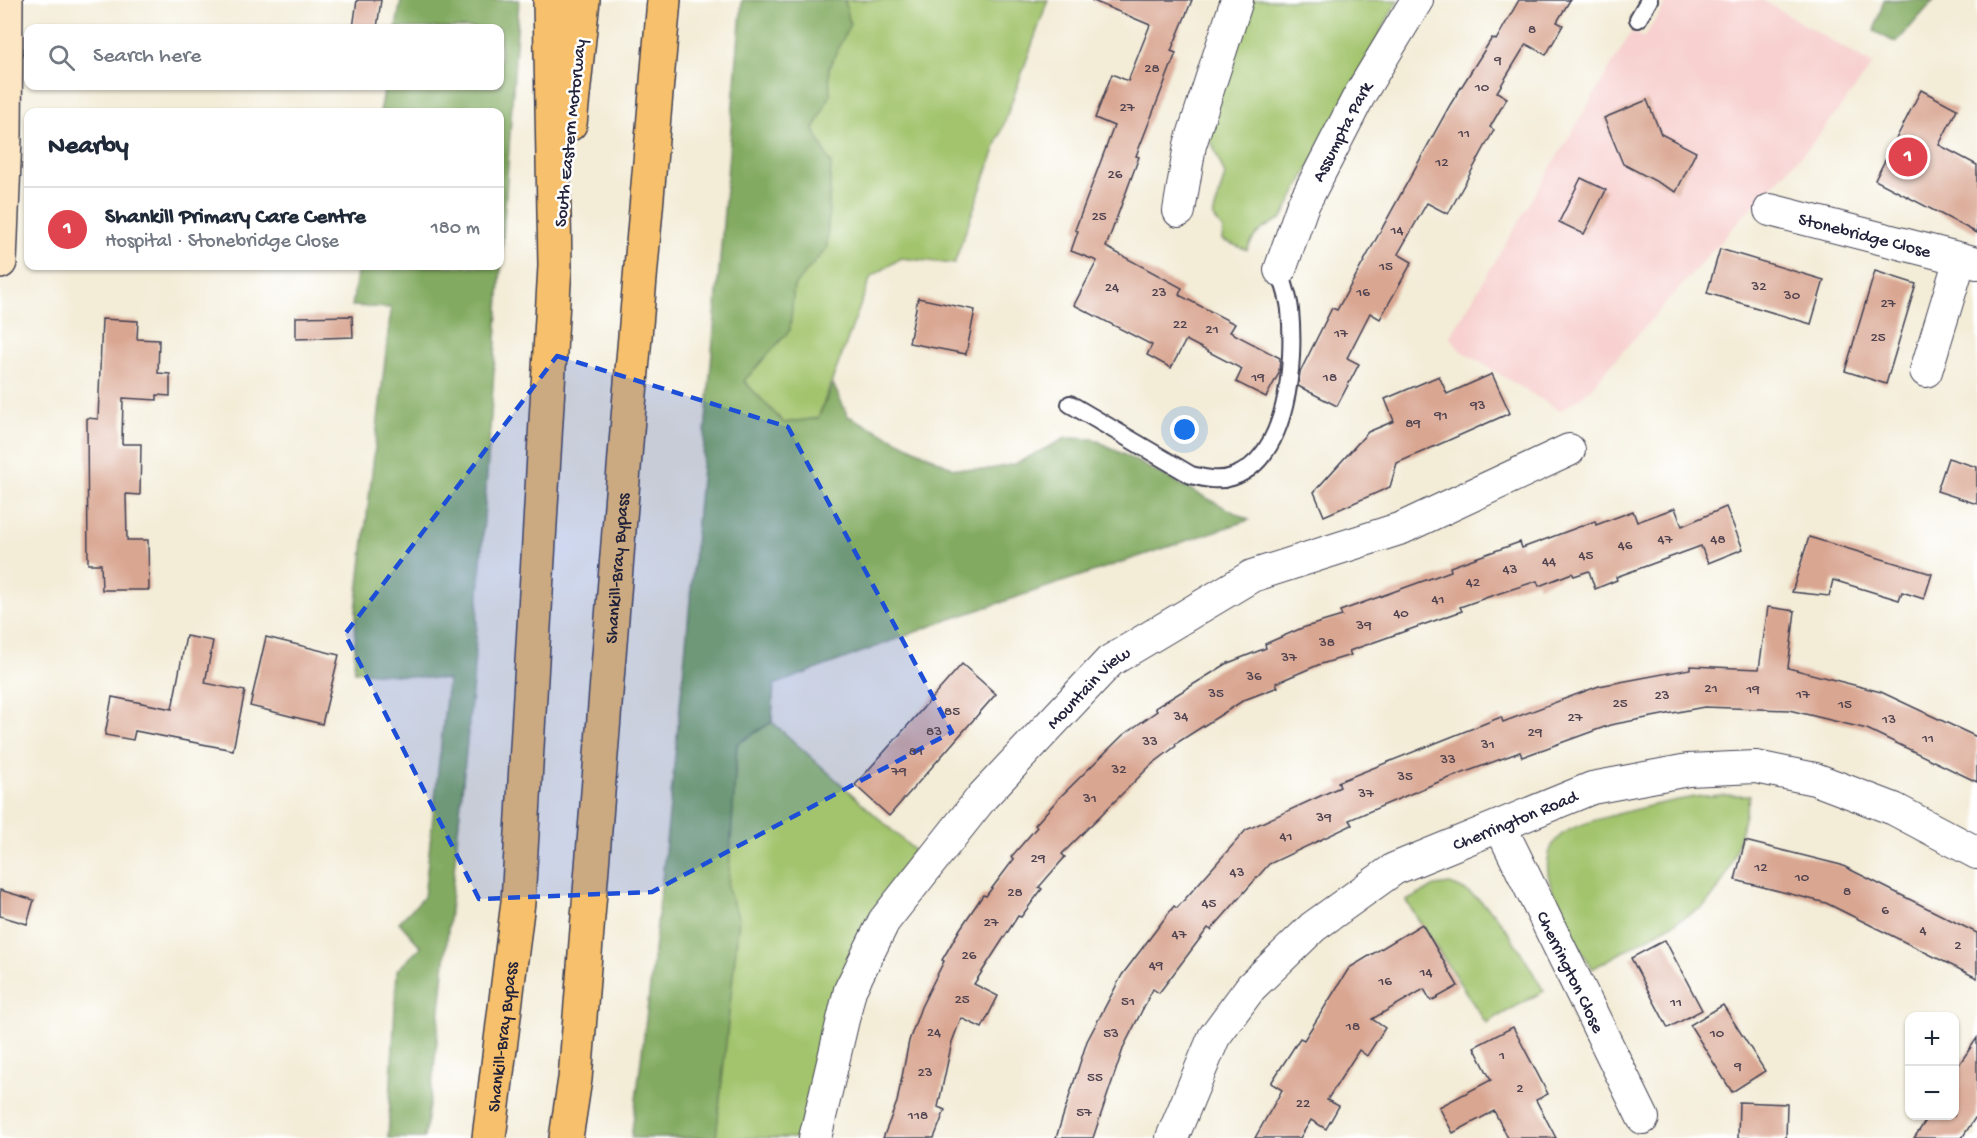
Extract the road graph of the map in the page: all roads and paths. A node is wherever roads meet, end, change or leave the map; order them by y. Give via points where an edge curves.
1 (6, 0) edge
2 (550, 0) edge
3 (583, 0) edge
4 (664, 0) edge
5 (1237, 0) edge
6 (1417, 0) edge
7 (1649, 0) edge
8 (1638, 19) dead end
9 (1770, 210) dead end
10 (1179, 211) dead end
11 (1969, 261) edge
12 (0, 262) edge
13 (555, 266) junction
14 (1280, 270) joint
15 (1926, 371) dead end
16 (1070, 404) dead end
17 (1569, 450) dead end
18 (1500, 826) junction
19 (1977, 853) edge
20 (1643, 1119) dead end
21 (489, 1138) edge
22 (566, 1138) edge
23 (815, 1138) edge
24 (1172, 1138) edge

1 - 12 street
2 - 13 highway, Shankill-Bray Bypass
3 - 13 highway, South Eastern Motorway
4 - 22 highway, Shankill-Bray Bypass via 575,1079
5 - 10 street via 1190,145
6 - 14 street, Assumpta Park via 1359,96 1302,207
7 - 8 lane
9 - 11 street, Stonebridge Close
11 - 15 street, Stonebridge Close
13 - 21 highway, Shankill-Bray Bypass via 518,902
14 - 16 lane via 1290,309 1290,378 1274,436 1248,470 1214,480 1191,475
17 - 23 street, Mountain View via 1402,528 1252,576 1110,661 983,796 884,921 850,990
18 - 19 street, Cherrington Road via 1592,788 1688,770 1756,766 1815,779 1894,809
18 - 20 street, Cherrington Close
18 - 24 street, Cherrington Road via 1394,868 1306,934 1251,987 1214,1037

